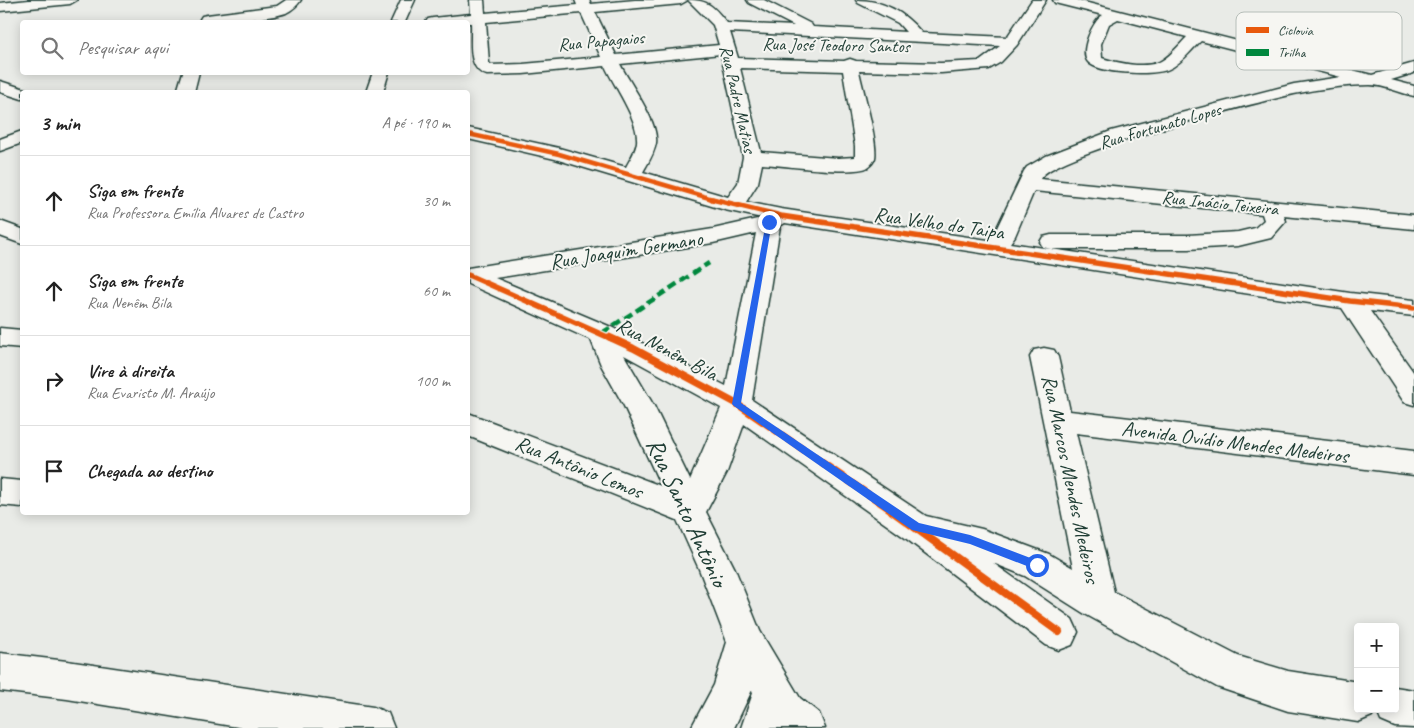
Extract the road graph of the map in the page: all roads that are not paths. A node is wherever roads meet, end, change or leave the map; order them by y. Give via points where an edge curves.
1 (70, 0) edge
2 (294, 0) edge
3 (408, 0) edge
4 (477, 0) edge
5 (681, 0) edge
6 (695, 0) edge
7 (754, 0) edge
8 (863, 0) edge
9 (1039, 0) edge
10 (1060, 0) edge
11 (584, 4) edge
12 (0, 7) edge
13 (1117, 14) junction
14 (208, 16) edge
15 (478, 18) junction
16 (399, 20) edge
17 (456, 20) edge
18 (720, 27) junction
19 (814, 32) junction
20 (1198, 35) junction
21 (918, 37) junction
22 (1011, 42) junction
23 (1236, 45) edge
24 (729, 56) junction
25 (610, 60) junction
26 (850, 64) junction
27 (1414, 68) edge
28 (1335, 70) edge
29 (190, 75) edge
30 (380, 75) edge
31 (1374, 80) junction
32 (0, 86) edge
33 (186, 90) edge
34 (376, 90) edge
35 (1414, 91) edge
36 (20, 93) edge
37 (470, 134) edge
38 (20, 138) edge
39 (0, 145) edge
40 (753, 157) junction
41 (631, 175) junction
42 (1027, 184) junction
43 (733, 205) junction
44 (1271, 208) junction
45 (775, 219) junction
46 (1414, 222) edge
47 (0, 228) edge
48 (20, 236) edge
49 (994, 247) junction
50 (470, 275) edge
51 (470, 276) edge
52 (1350, 300) junction
53 (1414, 308) edge
54 (602, 333) junction
55 (0, 337) edge
56 (20, 339) edge
57 (1044, 357) dead end
58 (1414, 395) edge
59 (737, 404) junction
60 (1057, 420) junction
61 (470, 425) edge
62 (1414, 463) edge
63 (0, 492) edge
64 (20, 494) edge
65 (690, 511) junction
66 (916, 527) junction
67 (1098, 602) junction
68 (1059, 632) dead end
69 (746, 642) junction
70 (0, 672) edge
71 (774, 691) junction
72 (1354, 701) edge
73 (1399, 708) edge
74 (1414, 710) edge
75 (373, 728) edge
76 (712, 728) edge
77 (762, 728) edge
78 (804, 728) edge

1 - 12 street
2 - 14 street via 280,10
3 - 16 street
4 - 15 street
5 - 11 street
6 - 18 street, Rua Padre Matias via 710,12
7 - 19 street
8 - 21 street via 904,20
9 - 22 street, Rua José Teodoro Santos
10 - 13 street
11 - 15 street
11 - 25 street
13 - 20 street
13 - 20 street via 1103,21 1093,44 1094,60 1101,64 1161,68
15 - 17 street
15 - 25 street, Rua Papagaios via 482,64 487,70
18 - 19 street
18 - 24 street, Rua Padre Matias
19 - 21 street
20 - 23 street
21 - 22 street
22 - 26 street, Rua José Teodoro Santos via 983,66 941,68
24 - 25 street, Rua Papagaios
24 - 26 street, Rua José Teodoro Santos
24 - 40 street, Rua Padre Matias
25 - 41 street via 643,122 647,141
26 - 40 street via 866,158 861,163
27 - 31 street
28 - 31 street
29 - 33 street
30 - 34 street
31 - 35 street
31 - 42 street, Rua Fortunato Lopes via 1294,90 1118,135 1053,160 1034,171
32 - 36 street
37 - 41 street, Rua Velho do Taipa via 559,154
38 - 39 street
40 - 43 street, Rua Padre Matias via 748,183
41 - 43 street, Rua Velho do Taipa
42 - 44 street, Rua Inácio Teixeira
42 - 49 street, Rua Fortunato Lopes via 1004,236
43 - 45 street, Rua Velho do Taipa
44 - 46 street, Rua Inácio Teixeira
44 - 49 street via 1275,221 1263,233 1238,239 1032,243
45 - 49 street, Rua Velho do Taipa
45 - 50 street, Rua Joaquim Germano via 713,236
45 - 59 street
47 - 48 street
49 - 52 street, Rua Velho do Taipa
51 - 54 street, Rua Nenêm Bila
52 - 53 street, Rua Velho do Taipa
52 - 58 street
54 - 59 street, Rua Nenêm Bila
54 - 65 street, Rua Santo Antônio via 615,365
55 - 56 street
57 - 60 street, Rua Marcos Mendes Medeiros
59 - 65 street via 711,472
59 - 66 street, Rua Nenêm Bila
60 - 62 street, Avenida Ovídio Mendes Medeiros
60 - 67 street, Rua Marcos Mendes Medeiros
61 - 65 street, Rua Antônio Lemos
63 - 64 street
65 - 69 street, Rua Santo Antônio
66 - 67 street via 970,540 1037,565
66 - 68 street, Rua Nenêm Bila
67 - 72 street via 1231,673 1288,691
69 - 71 street, Rua Santo Antônio
69 - 76 street via 731,693
70 - 75 street
71 - 77 street
71 - 78 street, Rua Santo Antônio via 786,712
73 - 74 street

